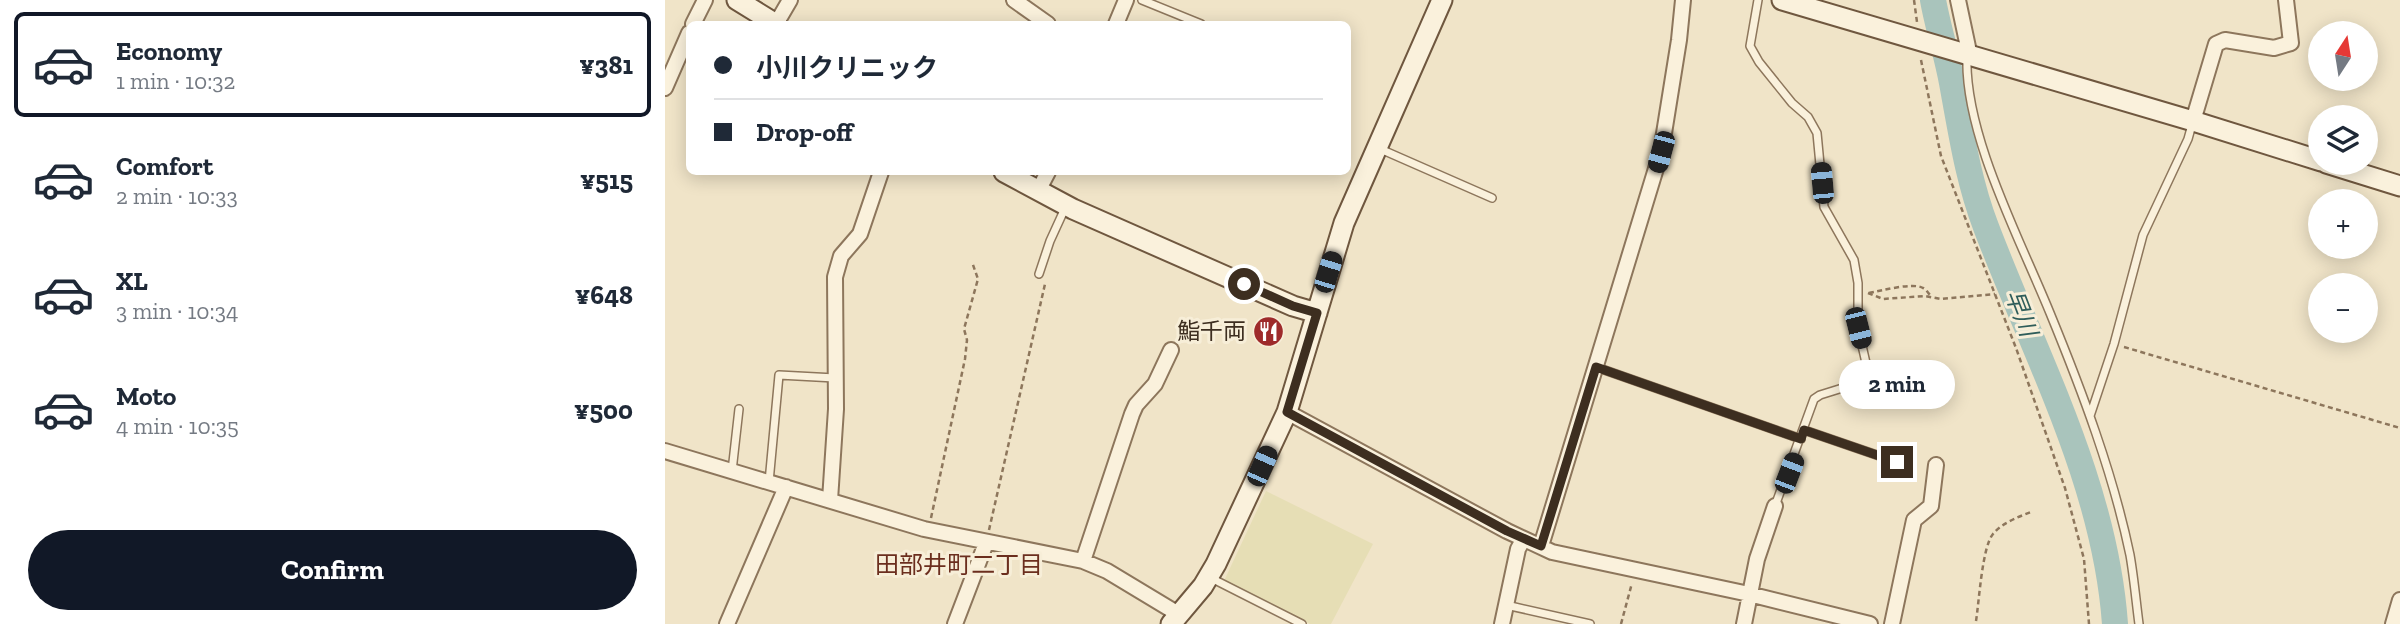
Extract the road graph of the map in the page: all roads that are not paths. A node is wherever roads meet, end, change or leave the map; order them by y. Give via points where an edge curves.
1 (705, 0) edge
2 (737, 0) edge
3 (790, 0) edge
4 (1014, 0) edge
5 (1126, 0) edge
6 (1142, 0) edge
7 (1442, 0) edge
8 (1682, 0) edge
9 (1758, 0) edge
10 (1782, 0) edge
11 (1958, 0) edge
12 (2286, 0) edge
13 (695, 21) edge
14 (771, 21) edge
15 (778, 21) edge
16 (1044, 21) edge
17 (1117, 21) edge
18 (1194, 21) edge
19 (686, 40) edge
20 (1964, 55) junction
21 (665, 88) edge
22 (2193, 121) junction
23 (1377, 148) junction
24 (2308, 157) edge
25 (880, 175) edge
26 (1009, 175) edge
27 (1046, 175) edge
28 (2365, 175) edge
29 (2400, 186) edge
30 (1038, 191) junction
31 (1492, 198) dead end
32 (1066, 205) junction
33 (1039, 274) dead end
34 (1317, 313) junction
35 (1171, 350) dead end
36 (1596, 367) junction
37 (835, 378) junction
38 (739, 409) dead end
39 (1287, 412) junction
40 (2090, 417) junction
41 (1803, 435) junction
42 (665, 451) edge
43 (1897, 462) dead end
44 (1936, 464) dead end
45 (732, 471) junction
46 (769, 482) junction
47 (786, 487) junction
48 (830, 500) junction
49 (1775, 506) joint
50 (1523, 540) junction
51 (986, 542) junction
52 (1541, 546) junction
53 (1083, 561) junction
54 (1209, 577) junction
55 (1749, 594) junction
56 (2400, 600) edge
57 (1505, 605) junction
58 (1176, 620) edge
59 (727, 624) edge
60 (955, 624) edge
61 (1302, 624) edge
62 (1502, 624) edge
63 (1590, 624) edge
64 (1744, 624) edge
65 (1870, 624) edge
66 (1892, 624) edge
67 (2139, 624) edge
68 (2393, 624) edge

1 - 13 street
2 - 14 street
3 - 15 street
4 - 16 street
5 - 17 street
6 - 18 lane
7 - 23 street
8 - 36 street via 1661,152
9 - 41 lane via 1750,46 1813,125 1819,142 1824,207 1854,260 1858,328 1868,379 1817,397
10 - 20 street
11 - 20 street via 1968,47
12 - 22 street via 2291,43 2274,48 2225,40 2216,44
19 - 21 street
20 - 22 street
20 - 40 lane via 1973,111 1988,161
22 - 24 street
22 - 40 lane via 2143,235
23 - 31 lane
23 - 34 street via 1344,223
25 - 37 street via 860,234 841,256 835,277
26 - 30 street
27 - 30 street
28 - 29 street
30 - 32 street
32 - 33 lane
32 - 34 street
34 - 39 street
35 - 53 street via 1155,384 1132,414
36 - 41 lane
36 - 52 street
37 - 46 lane via 779,375
37 - 48 street
38 - 45 lane
39 - 50 street
39 - 54 street
40 - 67 lane via 2124,528
41 - 43 lane
41 - 49 lane
42 - 45 street
44 - 66 street via 1931,506 1914,520
45 - 46 street
46 - 47 street
47 - 48 street
47 - 59 street
48 - 51 street via 924,529
49 - 55 street
50 - 52 street
50 - 57 street
51 - 53 street
51 - 60 street
52 - 55 street
53 - 58 street via 1107,571
54 - 58 street
54 - 61 lane
55 - 64 street
55 - 65 street
56 - 68 street
57 - 62 street
57 - 63 lane

